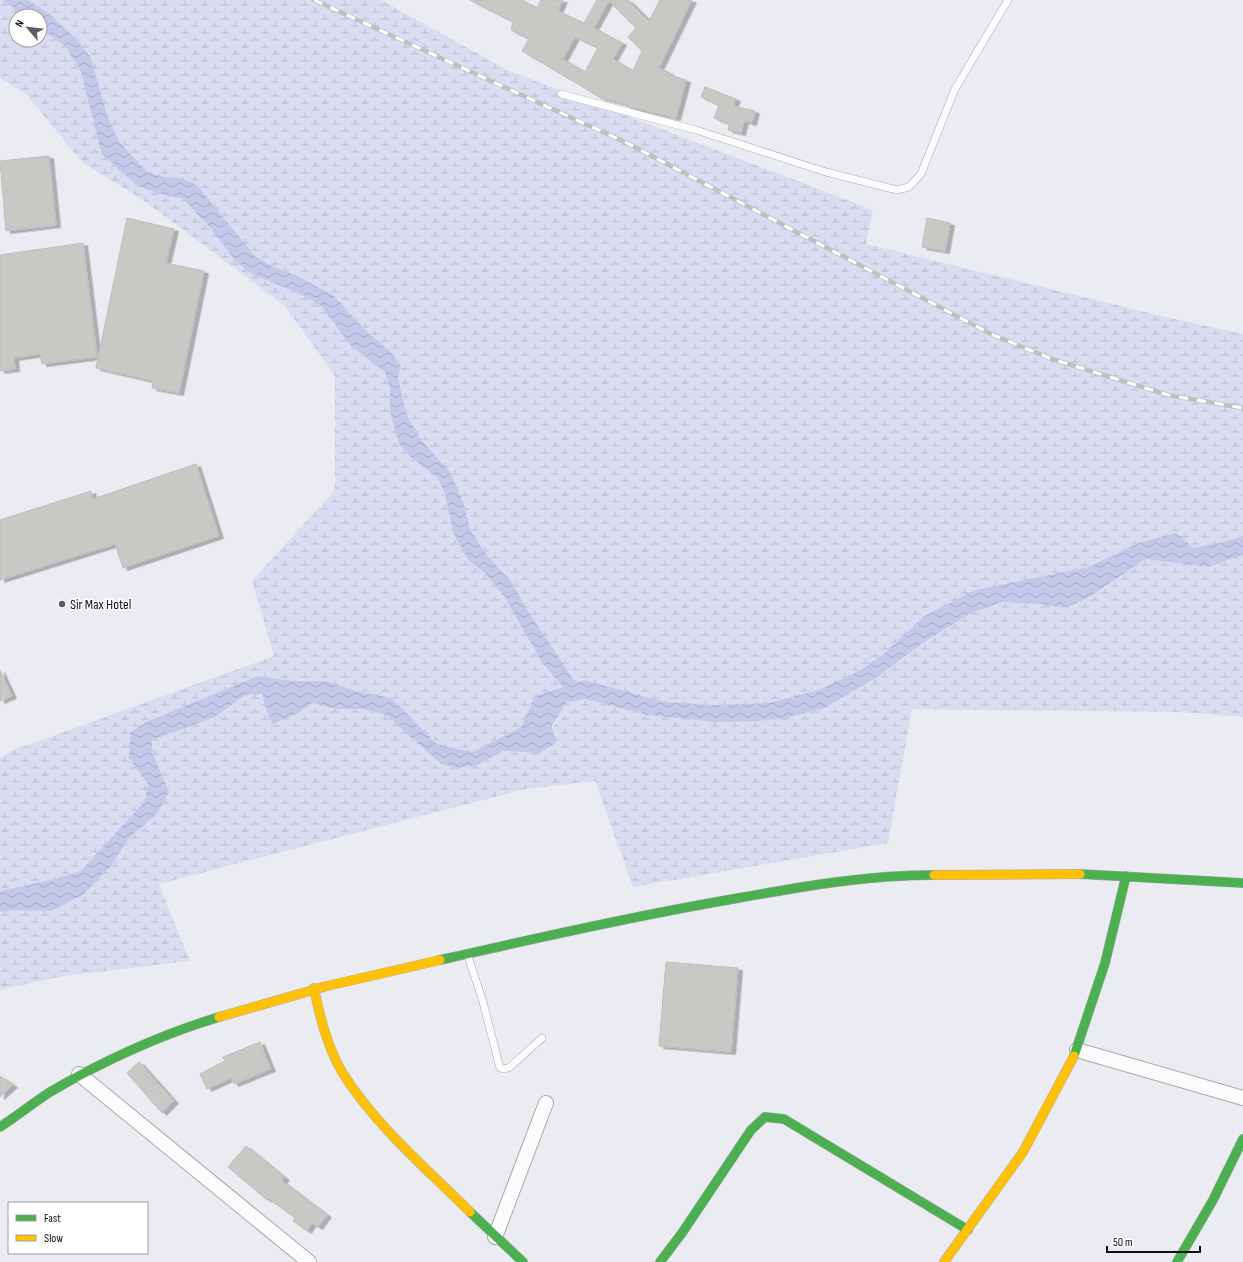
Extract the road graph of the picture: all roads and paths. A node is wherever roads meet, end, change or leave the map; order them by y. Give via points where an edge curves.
1 (1008, 0) edge
2 (560, 94) dead end
3 (1126, 876) junction
4 (1243, 883) edge
5 (467, 954) junction
6 (314, 988) junction
7 (542, 1038) dead end
8 (1077, 1050) junction
9 (79, 1074) junction
10 (1243, 1098) edge
11 (546, 1103) dead end
12 (0, 1128) edge
13 (1243, 1139) edge
14 (968, 1230) junction
15 (495, 1237) junction
16 (309, 1262) edge
17 (524, 1262) edge
18 (660, 1262) edge
19 (944, 1262) edge
20 (1177, 1262) edge

1 - 2 lane via 955,89 920,174 903,190 826,172 696,130
3 - 4 street
3 - 5 street via 1015,873 877,876 652,914
3 - 8 street via 1105,963
5 - 6 street
5 - 7 lane via 482,996 500,1068 510,1067
6 - 9 street via 152,1042
6 - 15 street via 321,1024 342,1072 367,1106 403,1145
8 - 10 street
8 - 14 street via 1023,1152
9 - 12 street
9 - 16 street
11 - 15 street
13 - 20 street via 1213,1200
14 - 18 street via 784,1119 765,1117 751,1130
14 - 19 street
15 - 17 street

